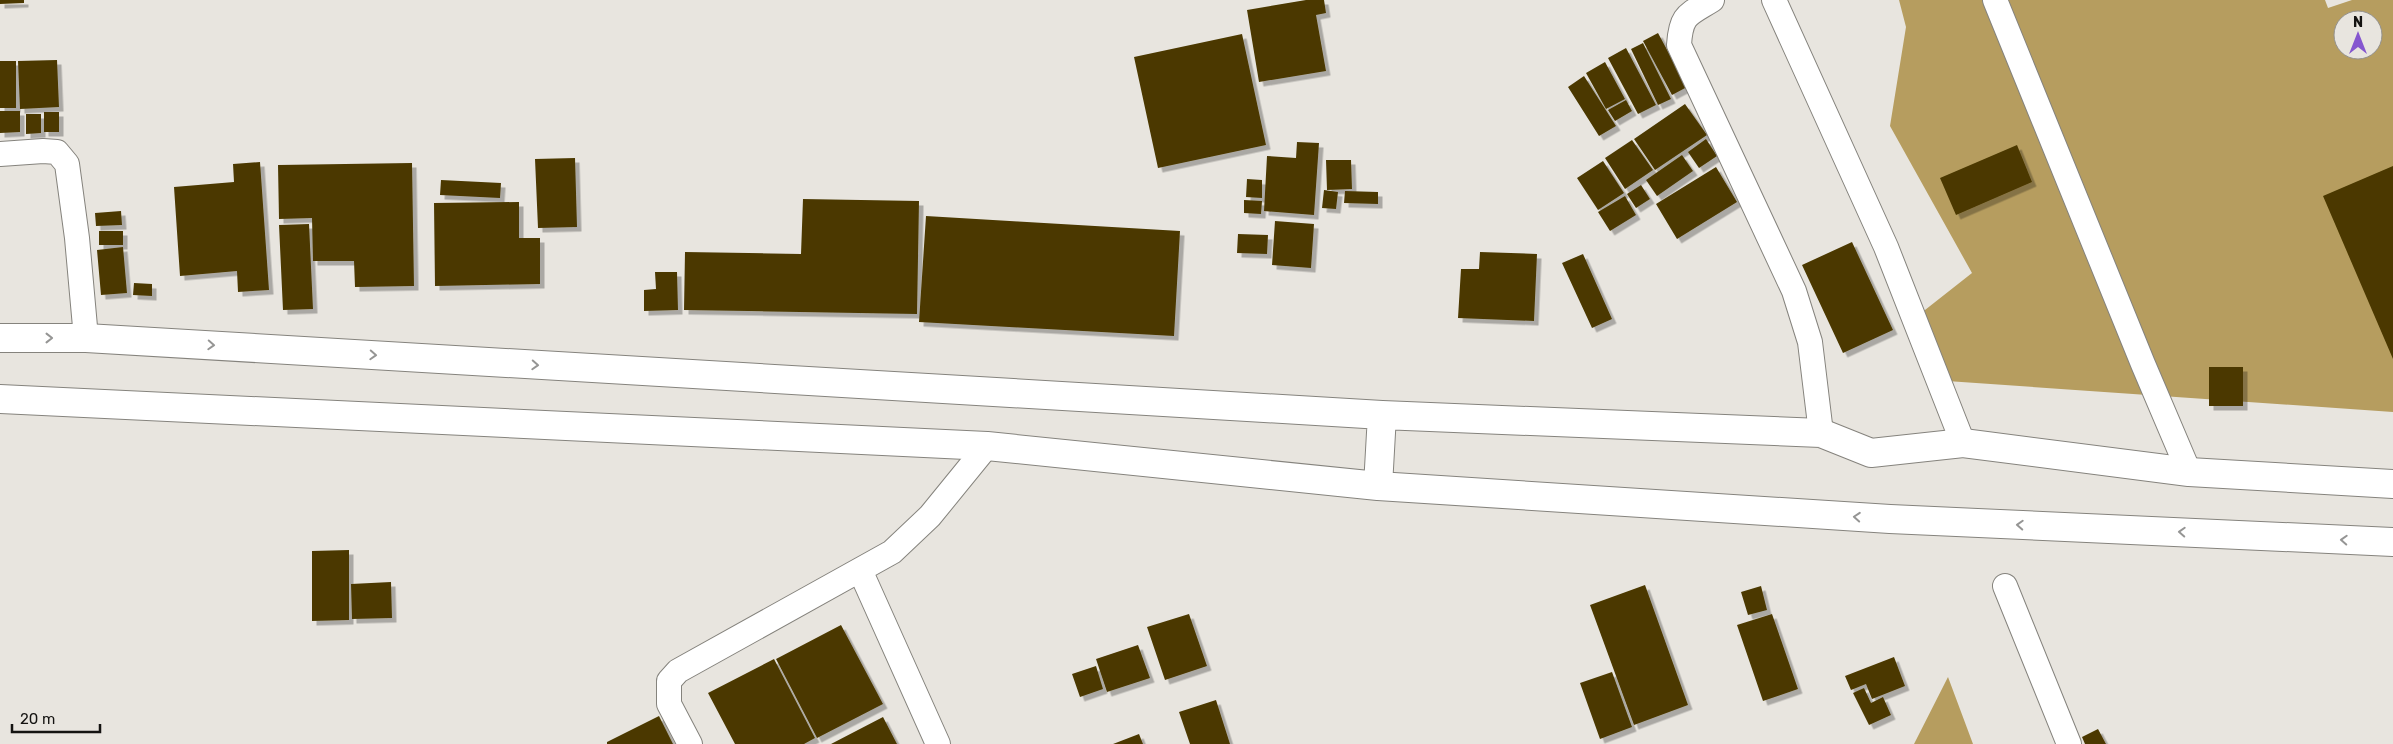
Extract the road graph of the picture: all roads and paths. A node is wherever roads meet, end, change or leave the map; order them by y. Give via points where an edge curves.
1 (1712, 0) edge
2 (1774, 0) edge
3 (1995, 0) edge
4 (0, 154) edge
5 (0, 338) edge
6 (86, 338) junction
7 (0, 399) edge
8 (1382, 415) junction
9 (1821, 433) junction
10 (1963, 443) junction
11 (987, 446) junction
12 (2189, 472) junction
13 (2393, 484) edge
14 (1378, 486) junction
15 (2393, 542) edge
16 (860, 570) junction
17 (2005, 586) dead end
18 (690, 744) edge
19 (938, 744) edge
20 (2069, 744) edge

1 - 9 street via 1684,17 1679,45 1794,291 1810,342
2 - 10 street via 1886,247
3 - 12 street
4 - 6 street via 57,152 67,164
5 -> 6 main road
6 -> 8 main road
7 - 11 main road
8 - 9 main road
8 - 14 main road
9 - 10 main road via 1871,453
10 - 12 main road
11 - 14 main road
11 - 16 street via 930,516 892,552
12 - 13 main road
15 -> 14 main road via 1890,520
16 - 18 street via 678,671 669,681 669,704
16 - 19 street
17 - 20 street

